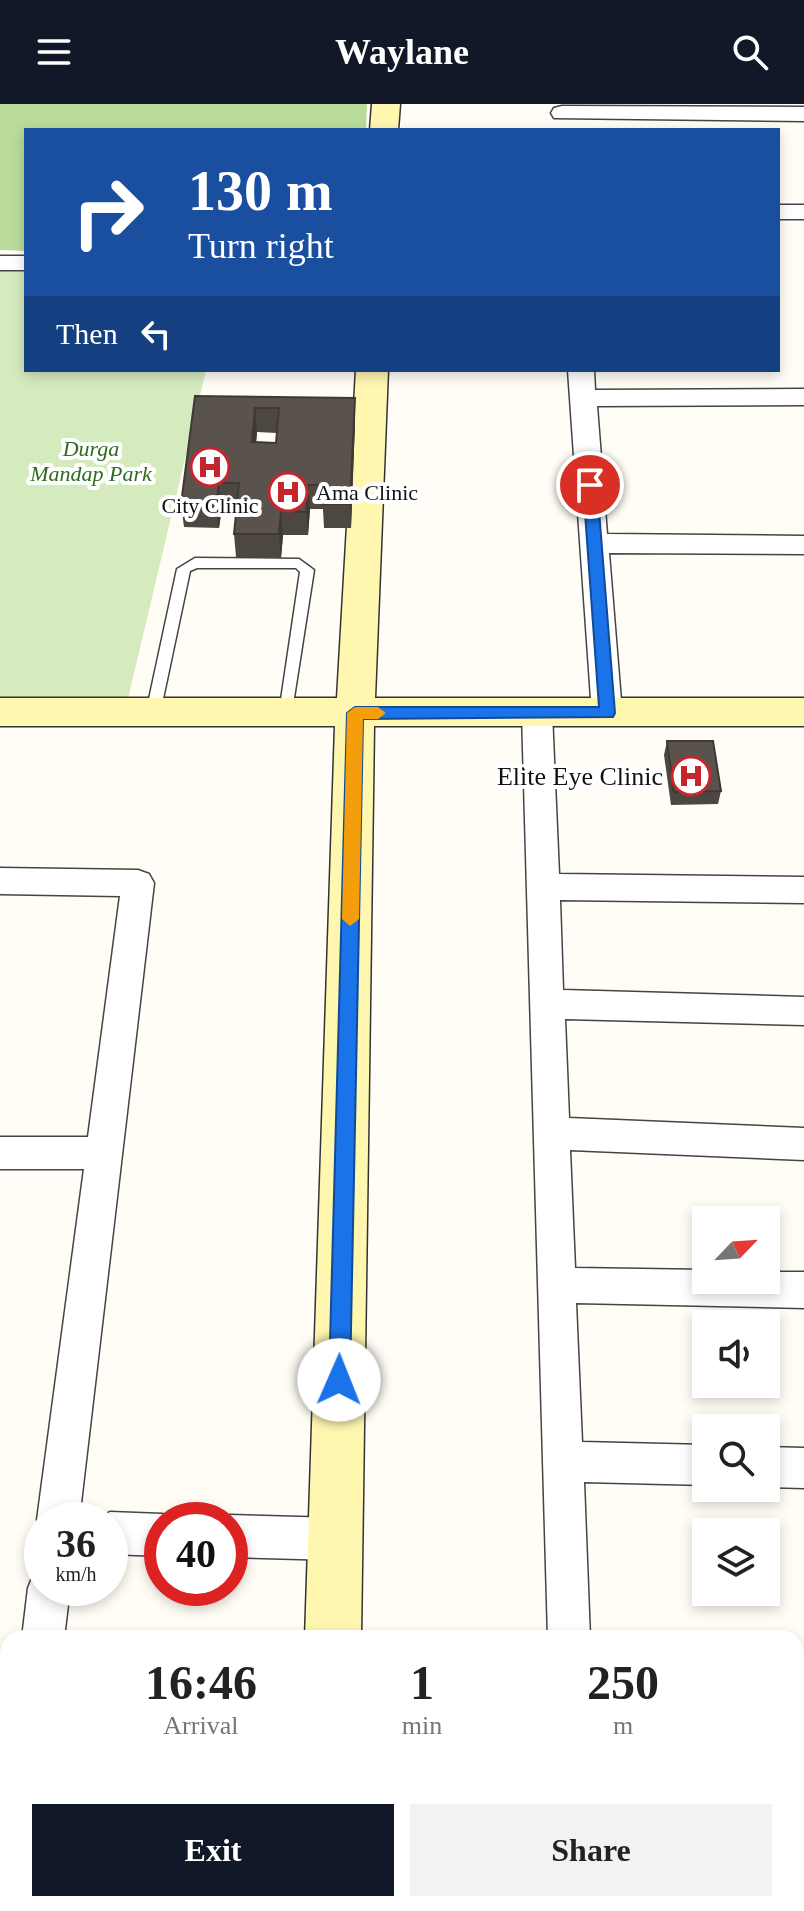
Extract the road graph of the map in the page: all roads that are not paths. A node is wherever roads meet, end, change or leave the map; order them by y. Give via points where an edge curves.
1 (386, 104) edge
2 (804, 114) edge
3 (563, 116) edge
4 (384, 128) edge
5 (780, 212) edge
6 (804, 212) edge
7 (0, 263) edge
8 (24, 263) edge
9 (372, 372) edge
10 (581, 372) edge
11 (804, 397) edge
12 (584, 398) junction
13 (594, 543) junction
14 (804, 545) edge
15 (0, 712) edge
16 (804, 712) edge
17 (153, 713) junction
18 (286, 713) junction
19 (355, 713) junction
20 (537, 713) junction
21 (607, 713) junction
22 (0, 881) edge
23 (542, 887) junction
24 (804, 890) edge
25 (546, 1004) junction
26 (804, 1011) edge
27 (551, 1133) junction
28 (804, 1144) edge
29 (0, 1153) edge
30 (104, 1153) junction
31 (556, 1285) junction
32 (804, 1290) edge
33 (562, 1461) junction
34 (692, 1465) edge
35 (780, 1467) edge
36 (804, 1468) edge
37 (60, 1502) edge
38 (248, 1537) edge
39 (336, 1539) junction
40 (47, 1606) edge
41 (44, 1630) edge
42 (333, 1630) edge
43 (569, 1630) edge

1 - 4 street
2 - 3 street
5 - 6 street
7 - 8 street
9 - 19 street
10 - 12 street
11 - 12 street
12 - 13 street
13 - 14 street
13 - 21 street
15 - 17 street
16 - 21 street
17 - 18 street
17 - 18 lane via 184,569 195,563 299,564 307,570
18 - 19 street
19 - 20 street
19 - 39 street
20 - 21 street
20 - 23 street
22 - 30 street via 138,883
23 - 24 street
23 - 25 street
25 - 26 street
25 - 27 street
27 - 28 street
27 - 31 street
29 - 30 street
30 - 37 street
31 - 32 street
31 - 33 street
33 - 34 street
33 - 43 street
35 - 36 street
38 - 39 street
39 - 42 street
40 - 41 street

